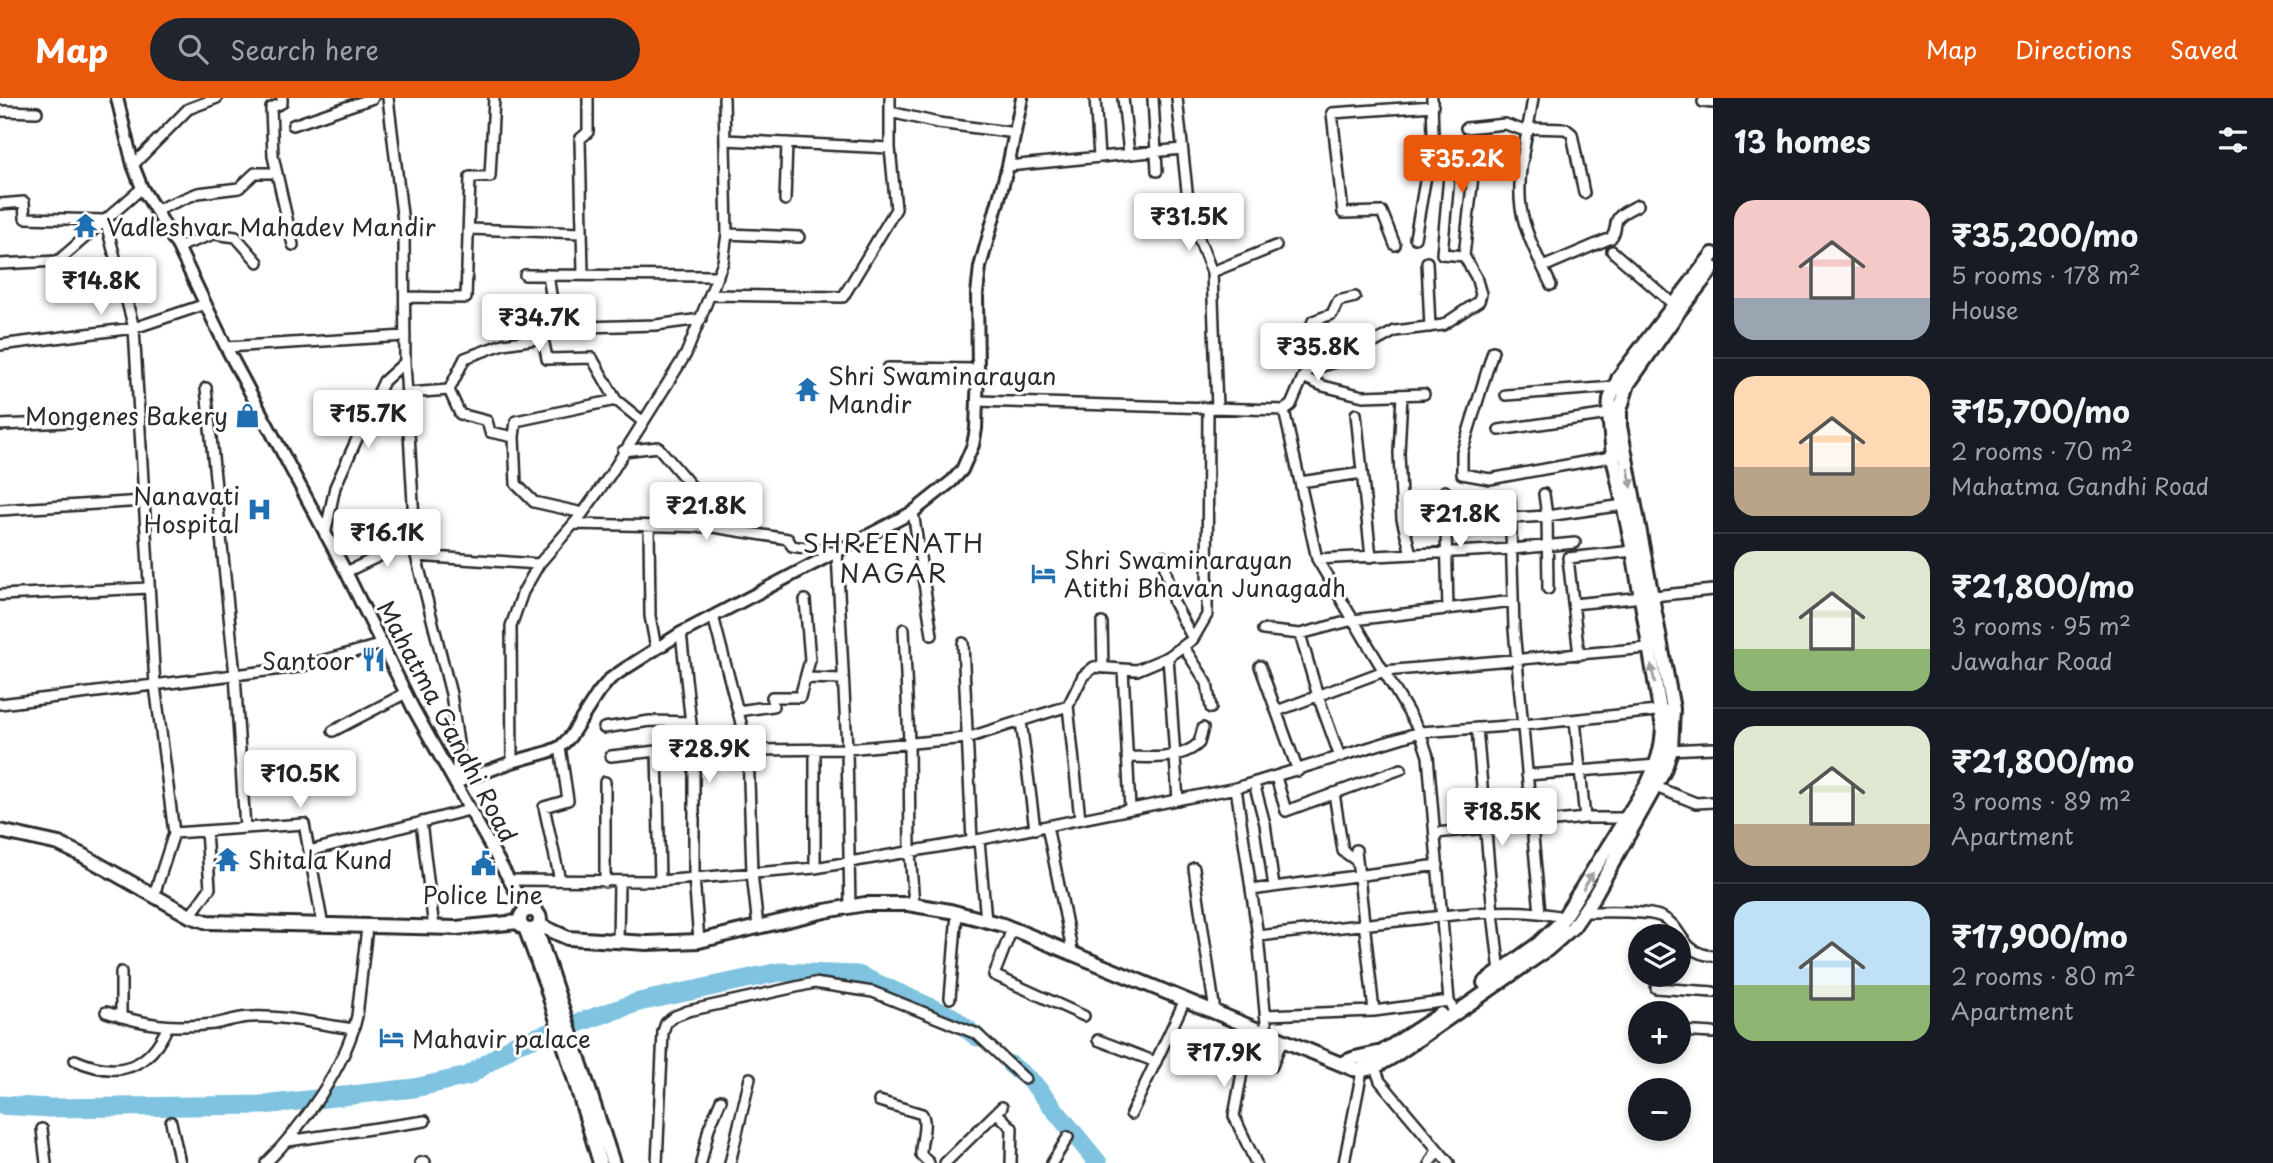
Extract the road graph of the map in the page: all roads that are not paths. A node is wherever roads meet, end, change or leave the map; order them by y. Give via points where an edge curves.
1 (117, 98) edge
2 (217, 98) edge
3 (282, 98) edge
4 (373, 98) edge
5 (388, 98) edge
6 (494, 98) edge
7 (588, 98) edge
8 (724, 98) edge
9 (890, 98) edge
10 (1022, 98) edge
11 (1095, 98) edge
12 (1123, 98) edge
13 (1153, 98) edge
14 (1177, 98) edge
15 (1533, 98) edge
16 (1432, 102) edge
17 (1703, 102) dead end
18 (1713, 103) edge
19 (0, 111) edge
20 (890, 111) junction
21 (37, 112) dead end
22 (293, 125) dead end
23 (1466, 128) dead end
24 (1528, 130) junction
25 (1016, 134) junction
26 (724, 140) junction
27 (1452, 142) dead end
28 (787, 143) junction
29 (890, 148) junction
30 (1182, 149) junction
31 (1154, 152) junction
32 (1129, 154) junction
33 (1099, 157) junction
34 (1523, 159) junction
35 (133, 165) junction
36 (1008, 166) junction
37 (1157, 171) dead end
38 (277, 173) junction
39 (142, 188) junction
40 (1584, 193) dead end
41 (785, 200) dead end
42 (0, 204) edge
43 (1637, 205) dead end
44 (156, 209) junction
45 (105, 220) junction
46 (469, 229) junction
47 (581, 233) junction
48 (726, 234) junction
49 (799, 236) dead end
50 (1415, 238) dead end
51 (293, 245) dead end
52 (1395, 245) dead end
53 (1276, 246) dead end
54 (178, 247) junction
55 (1612, 251) dead end
56 (1713, 254) edge
57 (1464, 256) junction
58 (258, 262) dead end
59 (1427, 262) dead end
60 (0, 264) edge
61 (1543, 267) junction
62 (1713, 268) edge
63 (1212, 272) junction
64 (583, 274) junction
65 (525, 275) dead end
66 (548, 275) junction
67 (719, 276) junction
68 (1551, 285) dead end
69 (711, 295) junction
70 (406, 297) junction
71 (1355, 297) dead end
72 (206, 304) junction
73 (1673, 304) junction
74 (701, 319) junction
75 (1430, 327) junction
76 (134, 328) junction
77 (547, 328) junction
78 (405, 336) junction
79 (543, 338) junction
80 (0, 345) edge
81 (226, 347) junction
82 (1493, 351) dead end
83 (405, 362) junction
84 (888, 368) dead end
85 (978, 369) junction
86 (1306, 374) junction
87 (1614, 387) junction
88 (206, 388) dead end
89 (449, 390) junction
90 (408, 393) junction
91 (1424, 394) dead end
92 (1402, 395) junction
93 (1506, 395) dead end
94 (616, 400) junction
95 (977, 401) junction
96 (1213, 408) junction
97 (1284, 410) junction
98 (1356, 414) dead end
99 (1609, 414) junction
100 (139, 419) junction
101 (642, 421) junction
102 (0, 425) edge
103 (1499, 430) dead end
104 (514, 437) junction
105 (623, 451) junction
106 (1620, 455) junction
107 (1362, 473) junction
108 (1300, 482) junction
109 (1445, 491) dead end
110 (1544, 494) dead end
111 (1510, 498) dead end
112 (144, 501) junction
113 (1624, 505) junction
114 (0, 510) edge
115 (913, 512) junction
116 (583, 513) junction
117 (1547, 516) junction
118 (1511, 519) junction
119 (574, 524) junction
120 (649, 526) junction
121 (713, 527) junction
122 (325, 535) junction
123 (415, 539) junction
124 (1575, 543) dead end
125 (1548, 545) junction
126 (1512, 549) junction
127 (1633, 551) junction
128 (1445, 552) junction
129 (836, 553) junction
130 (1411, 554) junction
131 (416, 556) junction
132 (1162, 556) dead end
133 (1371, 556) junction
134 (1317, 559) junction
135 (539, 564) junction
136 (346, 572) junction
137 (149, 588) junction
138 (1548, 589) dead end
139 (1713, 590) edge
140 (0, 595) edge
141 (1647, 598) junction
142 (805, 600) dead end
143 (1513, 601) junction
144 (1573, 604) junction
145 (1448, 609) junction
146 (713, 616) junction
147 (1353, 620) junction
148 (1102, 623) dead end
149 (904, 629) dead end
150 (1264, 630) dead end
151 (681, 633) junction
152 (1300, 634) junction
153 (932, 635) dead end
154 (1194, 639) junction
155 (962, 643) dead end
156 (383, 644) junction
157 (1183, 646) junction
158 (656, 648) junction
159 (1648, 648) junction
160 (1579, 655) junction
161 (1168, 657) junction
162 (1517, 660) junction
163 (1260, 666) dead end
164 (1103, 668) junction
165 (1123, 669) junction
166 (1384, 671) junction
167 (234, 675) junction
168 (805, 678) junction
169 (844, 679) junction
170 (155, 685) junction
171 (406, 693) junction
172 (1318, 696) junction
173 (0, 704) edge
174 (1068, 706) junction
175 (1211, 708) dead end
176 (1667, 710) junction
177 (738, 711) junction
178 (1277, 711) junction
179 (1575, 720) junction
180 (1021, 721) junction
181 (691, 722) junction
182 (1523, 725) junction
183 (604, 728) dead end
184 (1203, 728) dead end
185 (1476, 728) junction
186 (333, 730) dead end
187 (1420, 732) junction
188 (967, 738) junction
189 (909, 743) junction
190 (560, 747) junction
191 (1713, 748) edge
192 (815, 749) junction
193 (847, 749) junction
194 (748, 750) junction
195 (1667, 750) junction
196 (657, 751) junction
197 (694, 751) junction
198 (1175, 754) junction
199 (611, 756) dead end
200 (1127, 757) junction
201 (1340, 757) junction
202 (512, 762) junction
203 (1657, 765) junction
204 (1401, 769) dead end
205 (1298, 771) junction
206 (1580, 771) junction
207 (1527, 775) junction
208 (1276, 777) junction
209 (605, 782) dead end
210 (455, 783) junction
211 (1254, 783) junction
212 (1656, 786) junction
213 (1236, 788) junction
214 (1334, 793) junction
215 (1178, 800) junction
216 (1713, 803) edge
217 (1130, 809) junction
218 (469, 810) junction
219 (1586, 818) junction
220 (1626, 818) junction
221 (1080, 820) junction
222 (421, 822) junction
223 (1532, 823) junction
224 (1047, 826) junction
225 (245, 828) junction
226 (1485, 828) junction
227 (1035, 829) junction
228 (0, 831) edge
229 (206, 831) junction
230 (1436, 832) junction
231 (174, 833) junction
232 (976, 841) junction
233 (1356, 850) dead end
234 (309, 851) junction
235 (909, 852) junction
236 (1357, 861) junction
237 (848, 863) junction
238 (1438, 866) junction
239 (815, 868) junction
240 (1194, 868) dead end
241 (752, 873) junction
242 (1359, 876) junction
243 (694, 877) junction
244 (509, 880) junction
245 (560, 880) junction
246 (660, 881) junction
247 (605, 882) junction
248 (619, 882) junction
249 (1274, 887) junction
250 (1251, 890) junction
251 (154, 895) junction
252 (915, 905) junction
253 (850, 906) junction
254 (526, 910) junction
255 (1585, 912) junction
256 (957, 913) junction
257 (1493, 913) junction
258 (1540, 913) junction
259 (190, 916) junction
260 (1443, 916) junction
261 (1570, 920) junction
262 (986, 921) junction
263 (1365, 924) junction
264 (323, 926) junction
265 (530, 926) junction
266 (367, 927) junction
267 (758, 927) junction
268 (434, 928) junction
269 (1012, 929) junction
270 (1258, 936) junction
271 (699, 941) junction
272 (618, 942) junction
273 (1073, 955) junction
274 (1713, 956) edge
275 (121, 972) dead end
276 (1500, 972) junction
277 (1656, 988) dead end
278 (1713, 992) edge
279 (950, 998) dead end
280 (1185, 1000) junction
281 (1452, 1007) junction
282 (1374, 1011) junction
283 (1215, 1012) junction
284 (106, 1013) dead end
285 (1265, 1015) junction
286 (1084, 1016) dead end
287 (121, 1017) junction
288 (169, 1026) junction
289 (354, 1029) junction
290 (1691, 1032) edge
291 (1266, 1033) junction
292 (1713, 1033) edge
293 (1098, 1040) dead end
294 (1282, 1040) junction
295 (75, 1060) dead end
296 (1156, 1062) junction
297 (1368, 1063) junction
298 (750, 1078) dead end
299 (1025, 1079) dead end
300 (721, 1100) dead end
301 (880, 1101) dead end
302 (1131, 1114) dead end
303 (425, 1121) dead end
304 (171, 1122) dead end
305 (42, 1129) dead end
306 (1068, 1137) dead end
307 (601, 1140) junction
308 (288, 1141) junction
309 (1437, 1150) junction
310 (46, 1163) edge
311 (180, 1163) edge
312 (266, 1163) edge
313 (600, 1163) edge
314 (613, 1163) edge
315 (657, 1163) edge
316 (701, 1163) edge
317 (730, 1163) edge
318 (929, 1163) edge
319 (945, 1163) edge
320 (1011, 1163) edge
321 (1052, 1163) edge
322 (1256, 1163) edge
323 (1344, 1163) edge
324 (1430, 1163) edge
325 (1449, 1163) edge

1 - 35 street, Mahatma Gandhi Road
2 - 35 street via 188,109
3 - 38 street via 282,103 271,108
4 - 22 street
5 - 70 street via 404,231
6 - 46 street via 490,177 470,177
7 - 47 street via 588,132 580,139
8 - 26 street
9 - 20 street
10 - 25 street
11 - 33 street
12 - 32 street
13 - 31 street
14 - 30 street
15 - 24 street
16 - 50 street via 1433,136
16 - 52 street via 1332,113 1343,213 1382,212
17 - 18 street
19 - 21 street
20 - 25 street
20 - 29 street
23 - 24 street via 1505,124
24 - 34 street
24 - 40 street via 1566,129 1573,134
25 - 36 street
26 - 28 street
26 - 48 street
27 - 57 street via 1443,254
28 - 29 street
28 - 41 street
29 - 69 street via 895,209 844,297
30 - 31 street
30 - 63 street via 1193,224
31 - 32 street
31 - 37 street
32 - 33 street
33 - 36 street
34 - 57 street via 1474,167
34 - 61 street via 1521,208
35 - 39 street, Mahatma Gandhi Road
36 - 85 street via 980,267
38 - 44 street via 255,173 239,188 198,193
38 - 51 street
39 - 44 street, Mahatma Gandhi Road
39 - 45 street
42 - 45 street via 24,202 25,218
43 - 61 street via 1618,218 1611,237
44 - 54 street, Mahatma Gandhi Road
45 - 60 street via 58,261
45 - 76 street
46 - 47 street
46 - 70 street via 466,298
47 - 64 street
48 - 49 street
48 - 67 street
53 - 63 street
54 - 58 street via 214,234 236,237
54 - 72 street, Mahatma Gandhi Road
55 - 73 street
56 - 73 main road
57 - 75 street via 1476,277 1479,300 1443,325
59 - 75 street
61 - 68 street
62 - 106 main road via 1628,384 1620,410
63 - 96 street
64 - 66 street
64 - 67 street
65 - 66 street
66 - 77 street via 554,307
67 - 69 street
69 - 74 street
70 - 78 street
71 - 86 street via 1338,301 1332,314 1313,321
72 - 76 street
72 - 81 street, Mahatma Gandhi Road
73 - 87 main road
74 - 77 street
74 - 101 street via 685,354
75 - 86 street via 1395,331
76 - 80 street
76 - 100 street
77 - 79 street
78 - 81 street
78 - 83 street
79 - 89 street via 503,344 465,358
79 - 94 street via 547,359 592,358
81 - 122 street, Mahatma Gandhi Road
82 - 106 street via 1462,452 1462,474 1490,479
83 - 90 street
83 - 122 street via 384,382 361,429 335,487
84 - 85 street
85 - 95 street
86 - 92 street via 1323,386 1363,396
86 - 97 street
87 - 93 street
87 - 99 main road
88 - 167 street
89 - 90 street
89 - 104 street via 460,414 487,421 490,432
90 - 123 street
91 - 92 street
92 - 130 street via 1402,519
94 - 101 street
94 - 104 street via 516,421
95 - 96 street
95 - 115 street via 973,445 962,470
96 - 97 street
96 - 154 street via 1207,615
97 - 108 street
98 - 107 street
99 - 103 street
99 - 106 main road
100 - 102 street
100 - 112 street
101 - 105 street
104 - 116 street via 516,484 534,502
105 - 116 street
105 - 121 street via 658,447 693,488
106 - 113 main road
106 -> 141 main road
107 - 108 street
107 - 133 street
108 - 134 street
109 - 128 street
110 - 117 street
111 - 118 street
112 - 114 street
112 - 137 street
113 - 117 street
113 - 127 main road
115 - 129 street
115 - 153 street
116 - 119 street
117 - 118 street
117 - 125 street
118 - 126 street
119 - 120 street
119 - 135 street
120 - 121 street
120 - 158 street via 650,616
121 - 129 street via 788,538 792,546
122 - 136 street, Mahatma Gandhi Road
123 - 131 street
123 - 136 street
124 - 125 street
125 - 126 street
125 - 138 street
126 - 128 street
126 - 143 street
127 - 141 main road
127 - 144 street via 1568,558
128 - 130 street
128 - 145 street
129 - 146 street
129 - 169 street
130 - 133 street
131 - 135 street
131 - 210 street via 452,694 459,750
132 - 154 street via 1174,603
133 - 134 street
134 - 147 street
135 - 202 street via 511,626
136 - 156 street, Mahatma Gandhi Road
137 - 140 street
137 - 170 street
139 - 141 street
141 - 144 street
141 - 159 main road
141 - 176 main road
142 - 168 street via 810,660
143 - 145 street
143 - 162 street
144 - 160 street
145 - 147 street
146 - 151 street
146 - 177 street
147 - 152 street
147 - 166 street
148 - 164 street
149 - 189 street
150 - 152 street
151 - 158 street
151 - 181 street
152 - 172 street
154 - 157 street
155 - 188 street
156 - 167 street via 299,667
156 - 171 street, Mahatma Gandhi Road
157 - 161 street
157 - 175 street via 1207,684
158 - 190 street via 610,679
159 - 160 street
176 -> 159 main road
160 - 162 street
161 - 165 street via 1137,670
161 - 198 street
162 - 166 street
162 - 182 street
163 - 178 street
164 - 165 street
164 - 174 street via 1094,667 1083,676
165 - 200 street
166 - 172 street
166 - 187 street
167 - 170 street
167 - 225 street
168 - 169 street
168 - 177 street via 800,697 772,697 773,706
169 - 193 street
170 - 173 street
170 - 231 street
171 - 186 street
171 - 210 street, Mahatma Gandhi Road
172 - 178 street
172 - 201 street
174 - 180 street
174 - 221 street
176 - 179 street
176 - 195 main road via 1663,728
177 - 194 street
178 - 205 street
179 - 182 street
179 - 206 street
180 - 188 street
180 - 227 street
181 - 183 street via 650,721
181 - 197 street
182 - 185 street
182 - 207 street
184 - 198 street via 1194,748
185 - 187 street
185 - 226 street
187 - 201 street
187 - 230 street via 1428,756
188 - 189 street
188 - 232 street
189 - 193 street
189 - 235 street
190 - 202 street
190 - 245 street via 568,800 544,807
191 - 195 street
192 - 193 street
192 - 194 street
192 - 239 street
193 - 237 street
194 - 197 street
194 - 241 street
195 - 203 main road
195 - 212 main road
196 - 197 street
196 - 199 street
196 - 246 street
197 - 243 street
198 - 200 street
198 - 215 street
200 - 217 street
201 - 205 street
202 - 210 street
203 - 206 street
203 - 220 main road
204 - 214 street
205 - 208 street
206 - 207 street
206 - 219 street
207 - 223 street
208 - 211 street
208 - 214 street via 1286,811
209 - 247 street
210 - 218 street, Mahatma Gandhi Road
211 - 213 street
211 - 249 street
212 - 216 street via 1696,803
212 - 255 main road
213 - 215 street
213 - 250 street
214 - 236 street via 1343,851
215 - 217 street
217 - 221 street
218 - 222 street
218 - 244 street, Mahatma Gandhi Road
219 - 220 street
219 - 223 street
261 -> 220 main road
221 - 224 street
222 - 234 street
222 - 268 street
223 - 226 street
223 - 258 street
224 - 227 street
224 - 273 street
225 - 229 street
225 - 234 street via 304,824
226 - 230 street
226 - 257 street
227 - 232 street
228 - 251 main road via 59,844
229 - 231 street
229 - 259 street via 210,888
230 - 238 street
231 - 251 street
232 - 235 street
232 - 262 street
233 - 236 street
234 - 264 street
235 - 237 street
235 - 252 street
236 - 242 street
237 - 239 street
237 - 253 street
238 - 242 street
238 - 260 street
239 - 241 street
240 - 283 street
241 - 243 street
241 - 267 street
242 - 249 street
242 - 263 street
243 - 246 street
243 - 271 street
244 - 245 street
244 - 254 street, Mahatma Gandhi Road
245 - 247 street
246 - 248 street
247 - 248 street
248 - 272 street
249 - 250 street
250 - 270 street
251 - 259 main road
252 - 253 main road
252 - 256 main road
253 - 267 main road
254 - 265 main road via 522,913
254 - 265 main road via 537,912 540,918
255 - 261 main road
255 - 274 street via 1656,916 1700,954
256 - 262 main road
256 - 279 street
257 - 258 street
257 - 260 street
257 - 276 street
258 - 261 street
259 - 264 main road via 208,922
260 - 263 street
260 - 281 street
261 - 276 main road
261 - 281 main road via 1548,949
262 - 269 main road
263 - 270 street
263 - 282 street
264 - 266 main road
265 - 268 main road
265 - 272 main road via 568,938
265 - 307 main road
266 - 268 main road
266 - 289 street
267 - 271 main road
269 - 273 main road
269 - 286 street via 994,975
270 - 285 street
271 - 272 main road
273 - 280 main road
275 - 287 street
276 - 281 main road
277 - 278 street
280 - 283 main road
280 - 296 street
281 - 282 street
281 - 297 main road
282 - 285 street
283 - 291 main road
284 - 287 street
285 - 291 street
287 - 288 street
288 - 289 street via 264,1017
288 - 295 street via 157,1048 131,1068 96,1068
289 - 308 street via 342,1057
290 - 292 street
291 - 294 main road
293 - 296 street
294 - 297 main road via 1342,1063 1355,1058
294 - 322 street via 1272,1066 1244,1062 1234,1116
296 - 302 street
297 - 309 street
297 - 323 street
298 - 317 street
299 - 315 street via 977,1034 873,992 814,983 700,1007 675,1016 663,1032
300 - 316 street
301 - 318 street via 922,1114 921,1155
303 - 308 street
304 - 311 street
305 - 310 street
306 - 321 street
307 - 313 main road
307 - 314 main road
308 - 312 street
309 - 324 street
309 - 325 street
319 - 320 street via 999,1110 1012,1128

